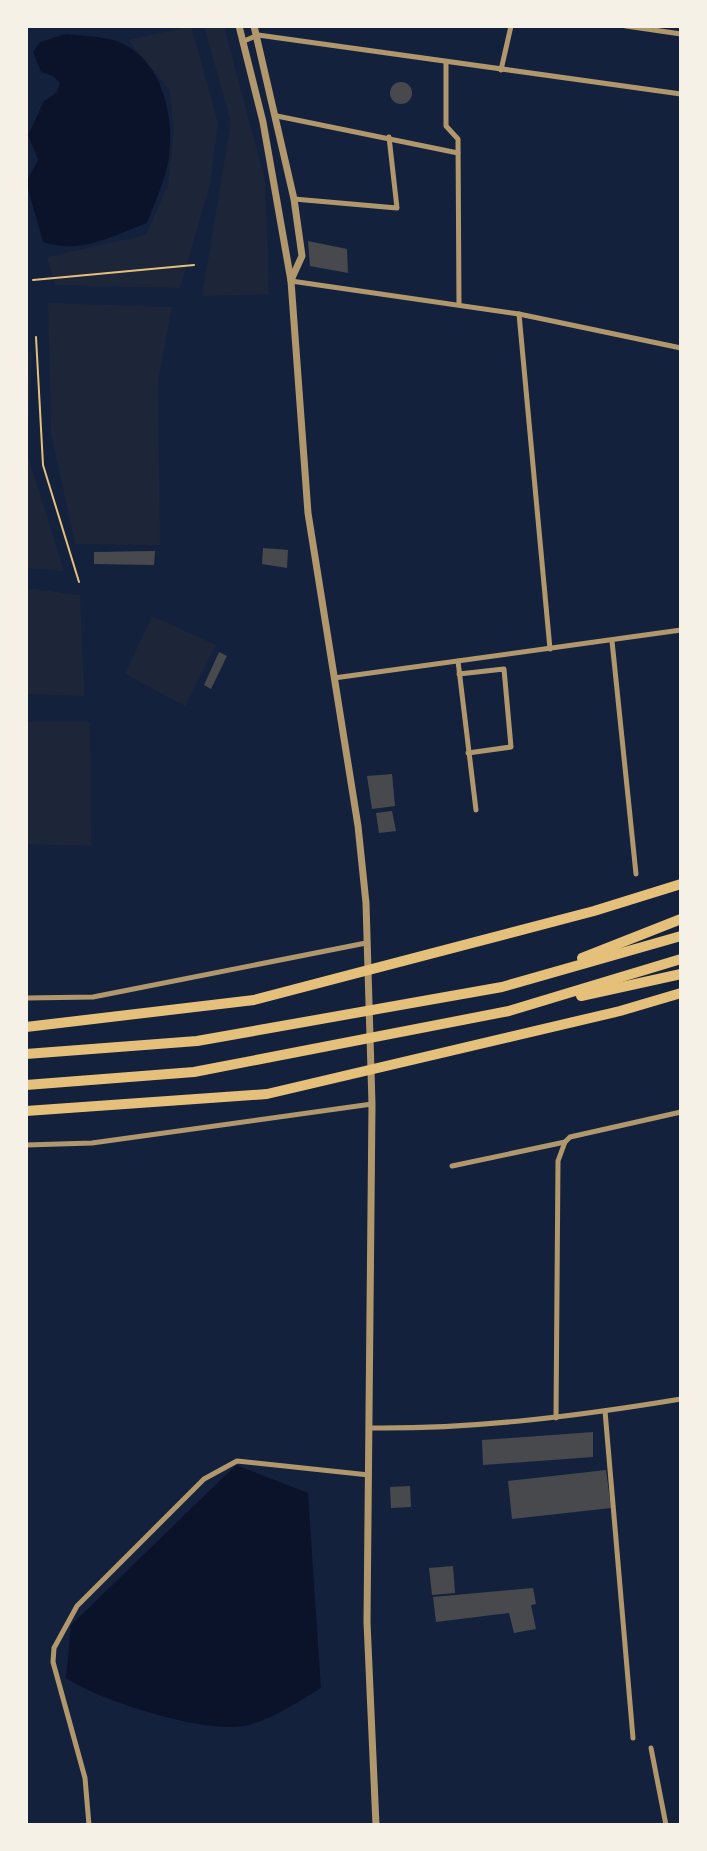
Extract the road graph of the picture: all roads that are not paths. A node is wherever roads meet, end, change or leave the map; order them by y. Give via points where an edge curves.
1 (239, 26) edge
2 (254, 26) edge
3 (511, 26) edge
4 (626, 26) edge
5 (681, 34) edge
6 (258, 35) junction
7 (244, 41) junction
8 (446, 63) junction
9 (501, 70) junction
10 (681, 94) edge
11 (277, 116) junction
12 (389, 137) junction
13 (458, 153) junction
14 (294, 199) junction
15 (291, 281) junction
16 (459, 305) junction
17 (519, 314) junction
18 (681, 348) edge
19 (681, 630) edge
20 (612, 641) junction
21 (550, 649) junction
22 (458, 661) junction
23 (459, 674) junction
24 (334, 678) junction
25 (468, 753) junction
26 (476, 810) dead end
27 (636, 874) dead end
28 (681, 884) edge
29 (681, 919) edge
30 (681, 936) edge
31 (366, 943) junction
32 (681, 959) edge
33 (681, 974) edge
34 (529, 979) junction
35 (681, 993) edge
36 (26, 998) edge
37 (509, 1011) junction
38 (26, 1027) edge
39 (26, 1054) edge
40 (26, 1085) edge
41 (372, 1104) junction
42 (26, 1111) edge
43 (681, 1112) edge
44 (565, 1142) junction
45 (26, 1145) edge
46 (452, 1166) dead end
47 (681, 1399) edge
48 (605, 1411) junction
49 (556, 1418) junction
50 (371, 1428) junction
51 (370, 1475) junction
52 (633, 1738) dead end
53 (651, 1748) dead end
54 (89, 1825) edge
55 (376, 1825) edge
56 (666, 1825) edge

1 - 7 street
2 - 6 street
3 - 9 street
4 - 5 street
6 - 7 street
6 - 8 street
6 - 11 street
7 - 15 street
8 - 9 street
8 - 13 street via 446,126 458,139
9 - 10 street
11 - 12 street
11 - 14 street
12 - 13 street
12 - 14 street via 397,208
13 - 16 street
14 - 15 street via 302,256
15 - 16 street
15 - 24 street via 308,513
16 - 17 street
17 - 18 street
17 - 21 street
19 - 20 street
20 - 21 street
20 - 27 street
21 - 22 street
22 - 23 street
22 - 24 street
23 - 25 street
23 - 25 street via 504,669 511,747
24 - 31 street via 358,826
25 - 26 street
28 - 38 highway via 254,1000
29 - 34 highway
30 - 34 highway
31 - 36 street via 93,997
31 - 41 street
32 - 37 highway
33 - 37 highway
34 - 39 highway via 197,1041
35 - 42 highway via 267,1094
37 - 40 highway via 194,1072
41 - 45 street via 92,1143
41 - 50 street
43 - 44 street
44 - 46 street
44 - 49 street via 558,1161
47 - 48 street
48 - 49 street
48 - 52 street
49 - 50 street
50 - 51 street
51 - 54 street via 237,1461 204,1479 77,1606 54,1648 53,1662 85,1778
51 - 55 street via 367,1622
53 - 56 street

